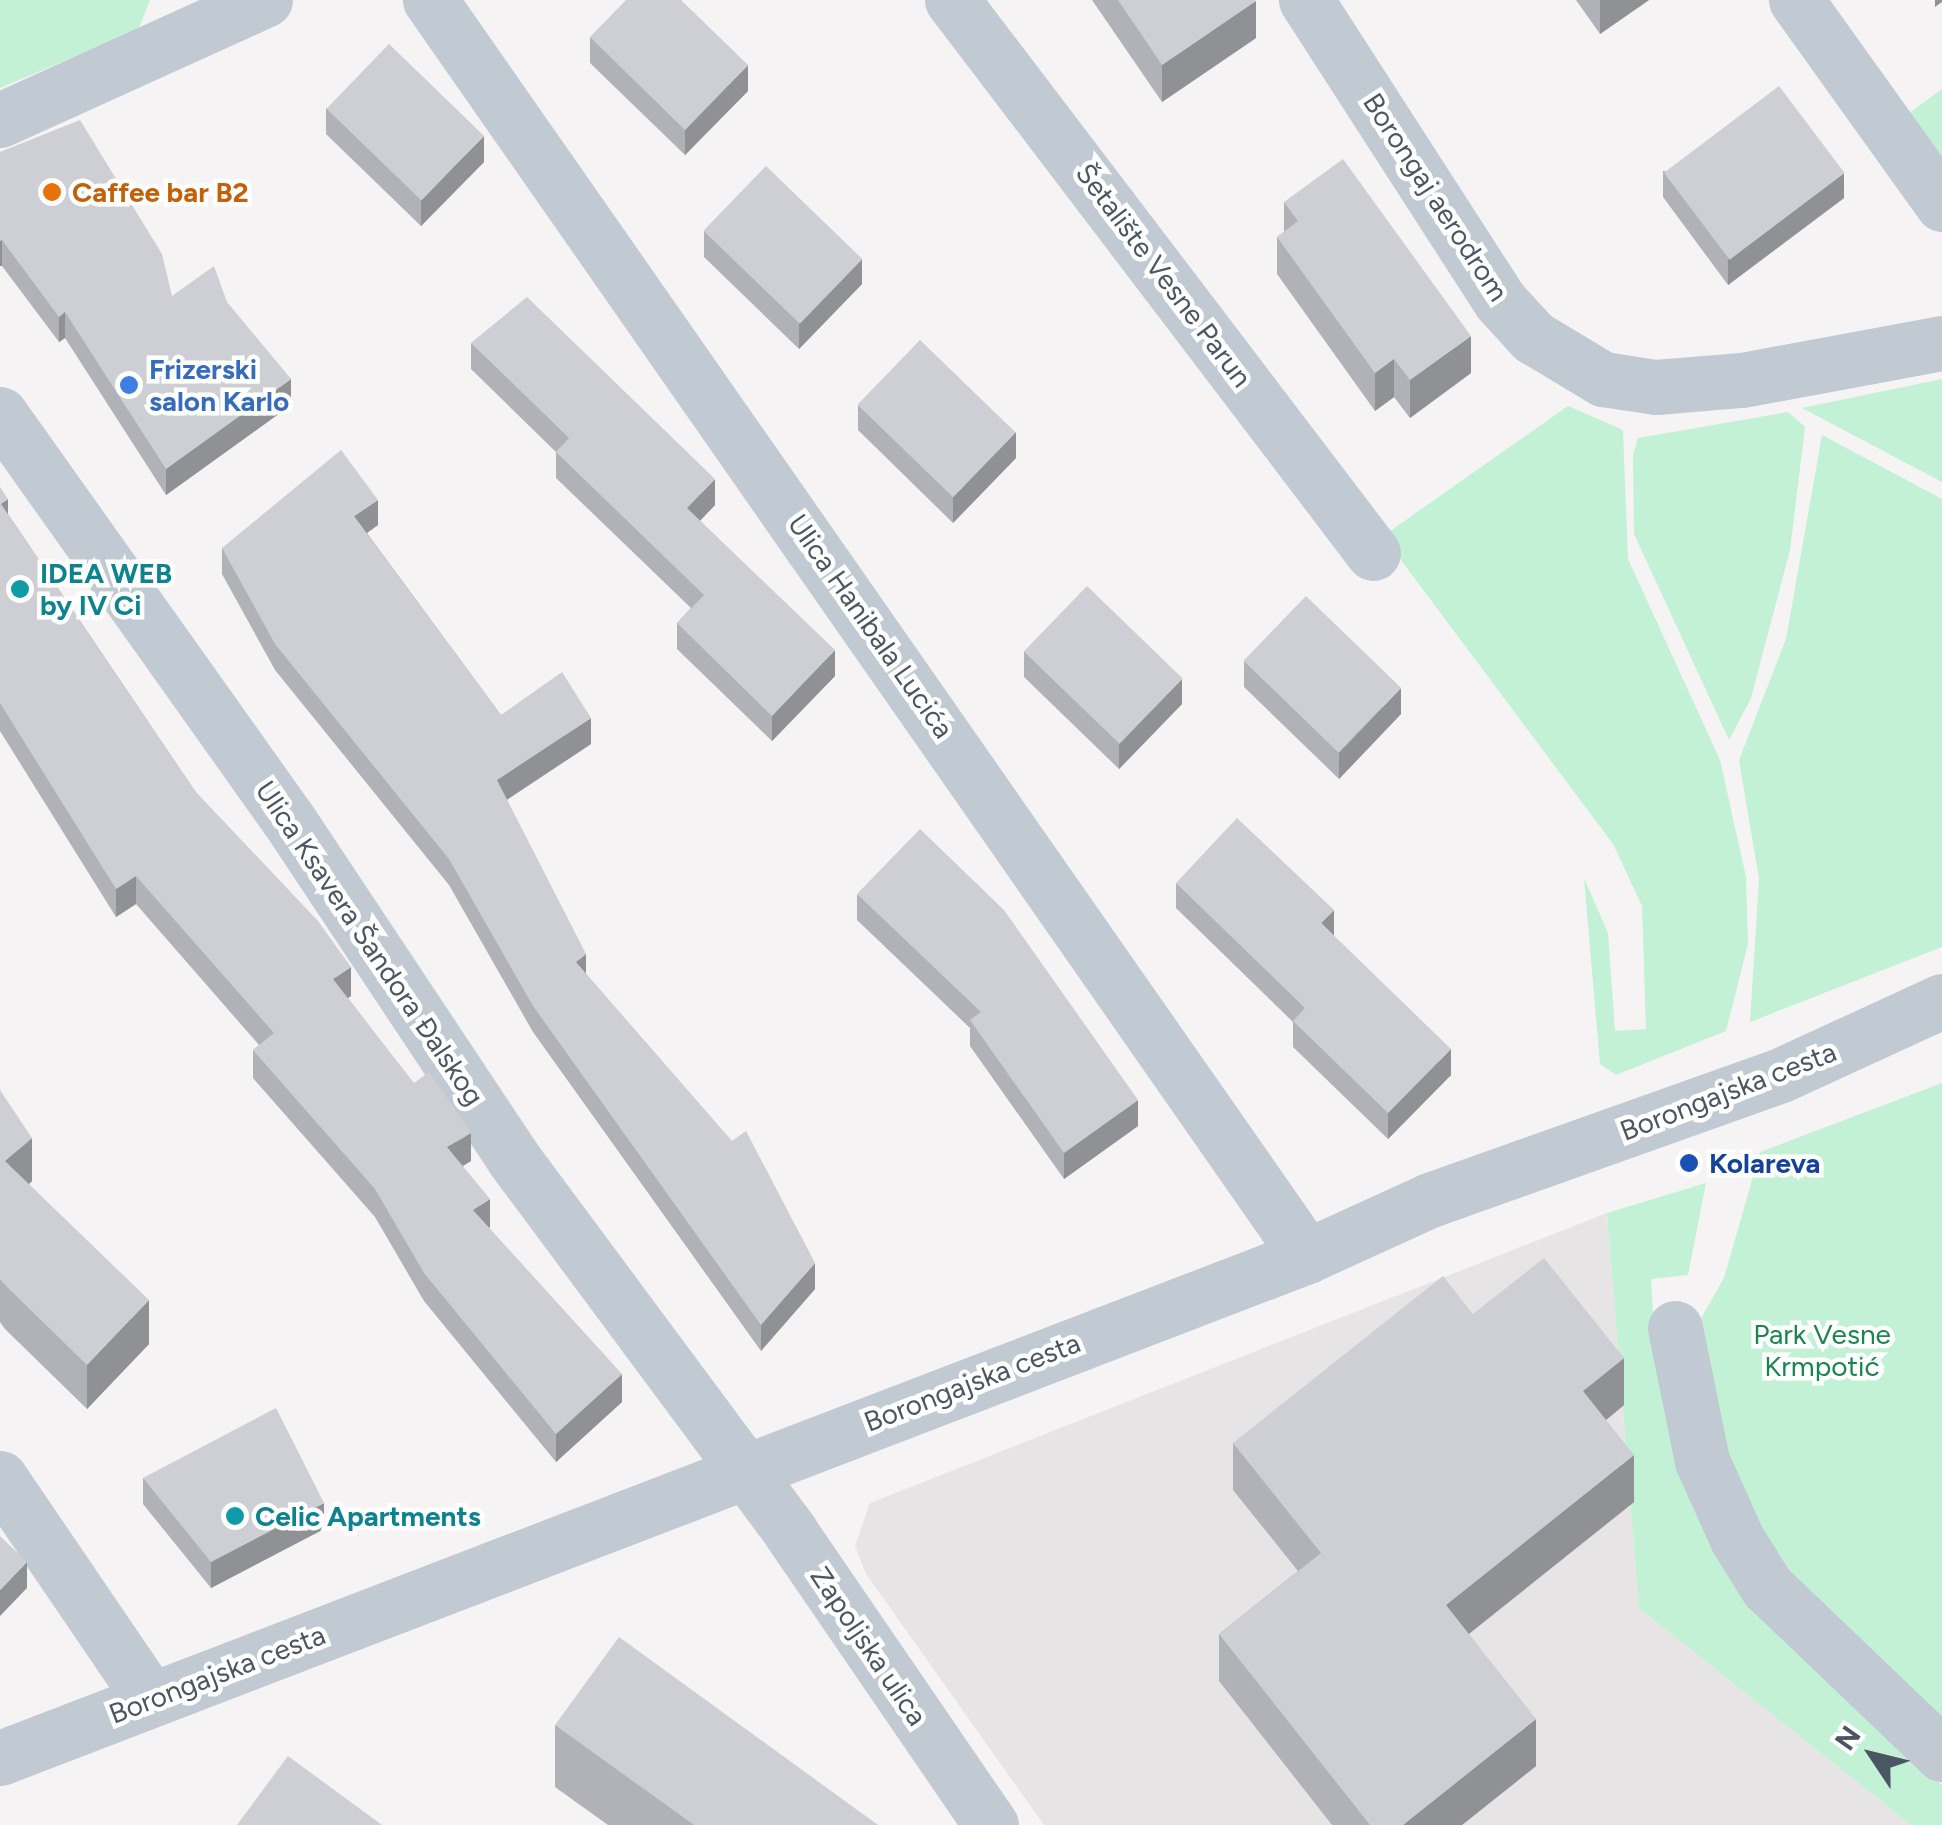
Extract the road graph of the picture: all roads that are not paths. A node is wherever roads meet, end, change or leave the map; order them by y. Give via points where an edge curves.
1 (265, 0) edge
2 (430, 0) edge
3 (952, 0) edge
4 (1306, 0) edge
5 (1796, 0) edge
6 (0, 120) edge
7 (1942, 204) edge
8 (1942, 343) edge
9 (0, 414) edge
10 (1373, 552) dead end
11 (1942, 1001) edge
12 (1306, 1256) junction
13 (1675, 1328) dead end
14 (741, 1471) junction
15 (0, 1478) edge
16 (150, 1699) junction
17 (1942, 1754) edge
18 (0, 1758) edge
19 (992, 1825) edge

1 - 6 street
2 - 12 street, Ulica Hanibala Lucića
3 - 10 street, Šetalište Vesne Parun
4 - 8 street, Borongaj aerodrom via 1500,301 1533,337 1603,379 1656,387 1742,380
5 - 7 street
9 - 14 street, Ulica Ksavera Šandora Đalskog via 288,819 513,1158
11 - 12 street, Borongajska cesta via 1781,1075 1430,1200
12 - 14 street, Borongajska cesta
13 - 17 street via 1702,1461 1736,1539 1767,1587
14 - 16 street, Borongajska cesta
14 - 19 street, Zapoljska ulica
15 - 16 street
16 - 18 street, Borongajska cesta

